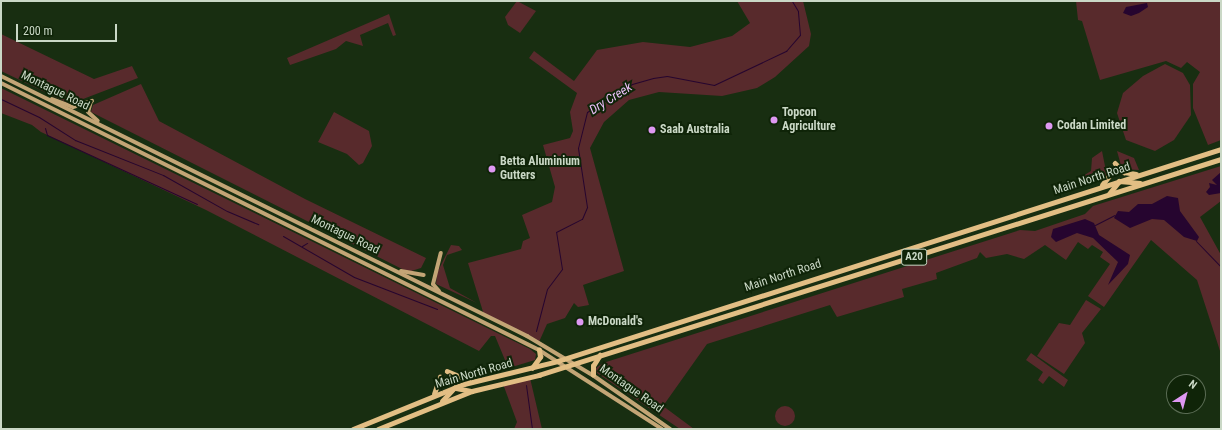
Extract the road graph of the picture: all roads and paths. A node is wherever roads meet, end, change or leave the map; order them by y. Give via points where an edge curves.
1 (1, 76) edge
2 (1, 83) edge
3 (41, 95) junction
4 (107, 128) junction
5 (1221, 149) edge
6 (1221, 159) edge
7 (1115, 163) dead end
8 (1112, 172) dead end
9 (1139, 174) junction
10 (1119, 181) junction
11 (1148, 182) junction
12 (1101, 186) junction
13 (1105, 196) junction
14 (441, 253) dead end
15 (385, 266) junction
16 (424, 275) dead end
17 (404, 282) junction
18 (422, 284) junction
19 (427, 293) junction
20 (443, 295) junction
21 (539, 350) junction
22 (600, 355) junction
23 (565, 358) junction
24 (558, 360) junction
25 (574, 363) junction
26 (567, 366) junction
27 (532, 368) junction
28 (447, 371) dead end
29 (593, 375) junction
30 (440, 377) dead end
31 (474, 382) junction
32 (454, 388) junction
33 (472, 392) junction
34 (433, 396) junction
35 (440, 403) junction
36 (384, 416) junction
37 (388, 425) junction
38 (353, 429) edge
39 (378, 429) edge
40 (662, 429) edge
41 (670, 429) edge

1 - 3 main road, Montague Road
2 - 17 main road, Montague Road
3 - 4 main road, Montague Road
3 - 4 main road via 74,107 92,101 88,112
4 - 15 main road, Montague Road
5 - 9 highway, Main North Road / A20
6 - 11 highway, Main North Road / A20
7 - 9 highway via 1126,173
8 - 12 highway
9 - 10 highway, Main North Road / A20
10 - 11 highway
10 - 12 highway, Main North Road / A20
10 - 13 highway
11 - 13 highway, Main North Road / A20
12 - 23 highway, Main North Road / A20
13 - 22 highway, Main North Road / A20
14 - 20 main road via 433,284
15 - 16 main road
15 - 18 main road, Montague Road
17 - 18 main road
17 - 19 main road, Montague Road
18 - 19 main road
18 - 20 main road, Montague Road
19 - 21 main road, Montague Road
20 - 23 main road, Montague Road
21 - 24 main road, Montague Road
21 - 27 highway via 540,357
22 - 25 highway, Main North Road / A20
22 - 29 highway via 593,366
23 - 24 highway, Main North Road / A20
23 - 25 main road, Montague Road
24 - 26 main road, Montague Road
24 - 27 highway, Main North Road / A20
25 - 26 highway, Main North Road / A20
25 - 29 main road, Montague Road
26 - 33 highway, Main North Road / A20
26 - 40 main road, Montague Road
27 - 31 highway, Main North Road / A20
28 - 31 highway
29 - 41 main road, Montague Road
30 - 34 highway via 440,385
31 - 32 highway, Main North Road / A20
32 - 33 highway
32 - 34 highway, Main North Road / A20
32 - 35 highway
33 - 35 highway, Main North Road / A20
34 - 36 highway, Main North Road / A20
35 - 37 highway, Main North Road / A20
36 - 37 highway
36 - 38 highway, Main North Road / A20
37 - 39 highway, Main North Road / A20

